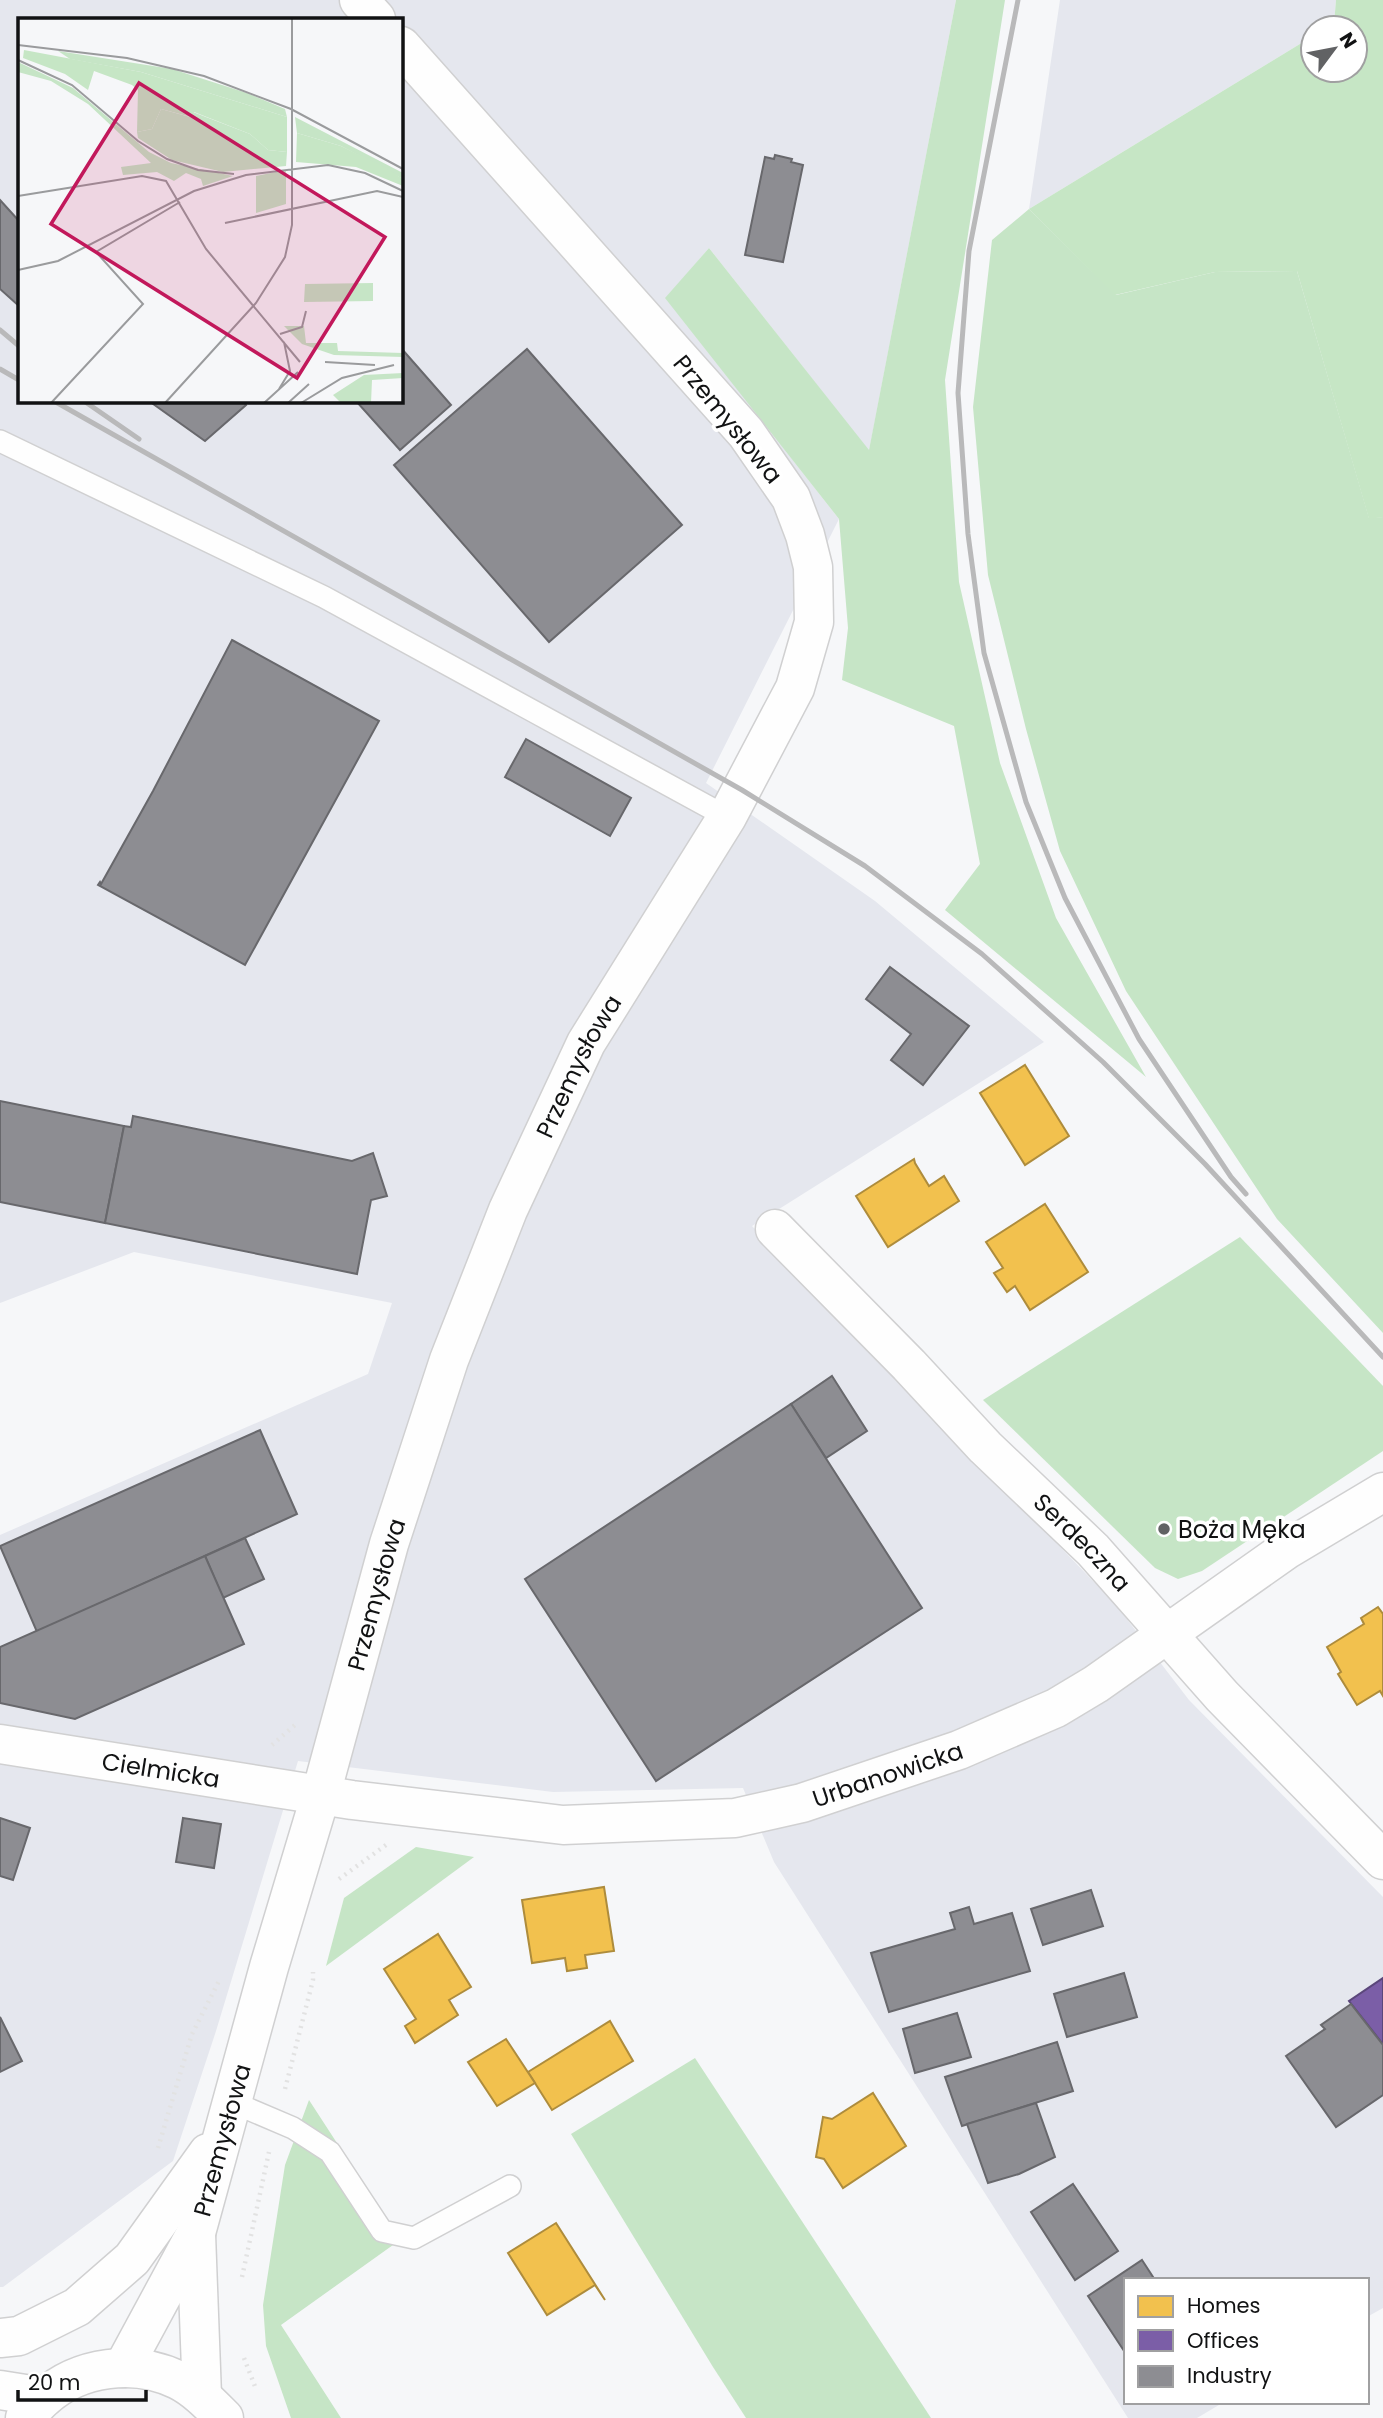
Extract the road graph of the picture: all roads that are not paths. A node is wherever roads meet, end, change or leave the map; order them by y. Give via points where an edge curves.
1 (359, 0) edge
2 (375, 18) edge
3 (402, 48) edge
4 (0, 441) edge
5 (727, 817) junction
6 (775, 1229) dead end
7 (1383, 1492) edge
8 (1168, 1632) junction
9 (0, 1744) edge
10 (321, 1794) junction
11 (1383, 1860) edge
12 (227, 2118) junction
13 (510, 2186) dead end
14 (196, 2234) junction
15 (0, 2338) edge
16 (123, 2368) junction
17 (0, 2390) edge
18 (213, 2407) edge
19 (35, 2408) edge

1 - 2 street
3 - 5 street, Przemysłowa via 746,433 791,498 813,568 814,622 795,688
4 - 5 lane via 324,597
5 - 10 street, Przemysłowa via 586,1043 508,1210 449,1360 388,1544
6 - 8 street, Serdeczna via 985,1447 1093,1550
7 - 8 street, Urbanowicka via 1286,1550
8 - 10 street, Urbanowicka via 1096,1684 1016,1727 802,1803 735,1818 563,1825
8 - 11 street, Serdeczna via 1222,1696
9 - 10 street, Cielmicka
10 - 12 street, Przemysłowa
12 - 13 lane via 293,2128 330,2151 383,2231 414,2238
12 - 14 street, Przemysłowa
12 - 15 street via 132,2259 76,2308 19,2336
14 - 16 street, Przemysłowa
14 - 18 street, Przemysłowa
16 - 18 street via 169,2377
16 - 19 street via 94,2371 68,2382
17 - 19 street

